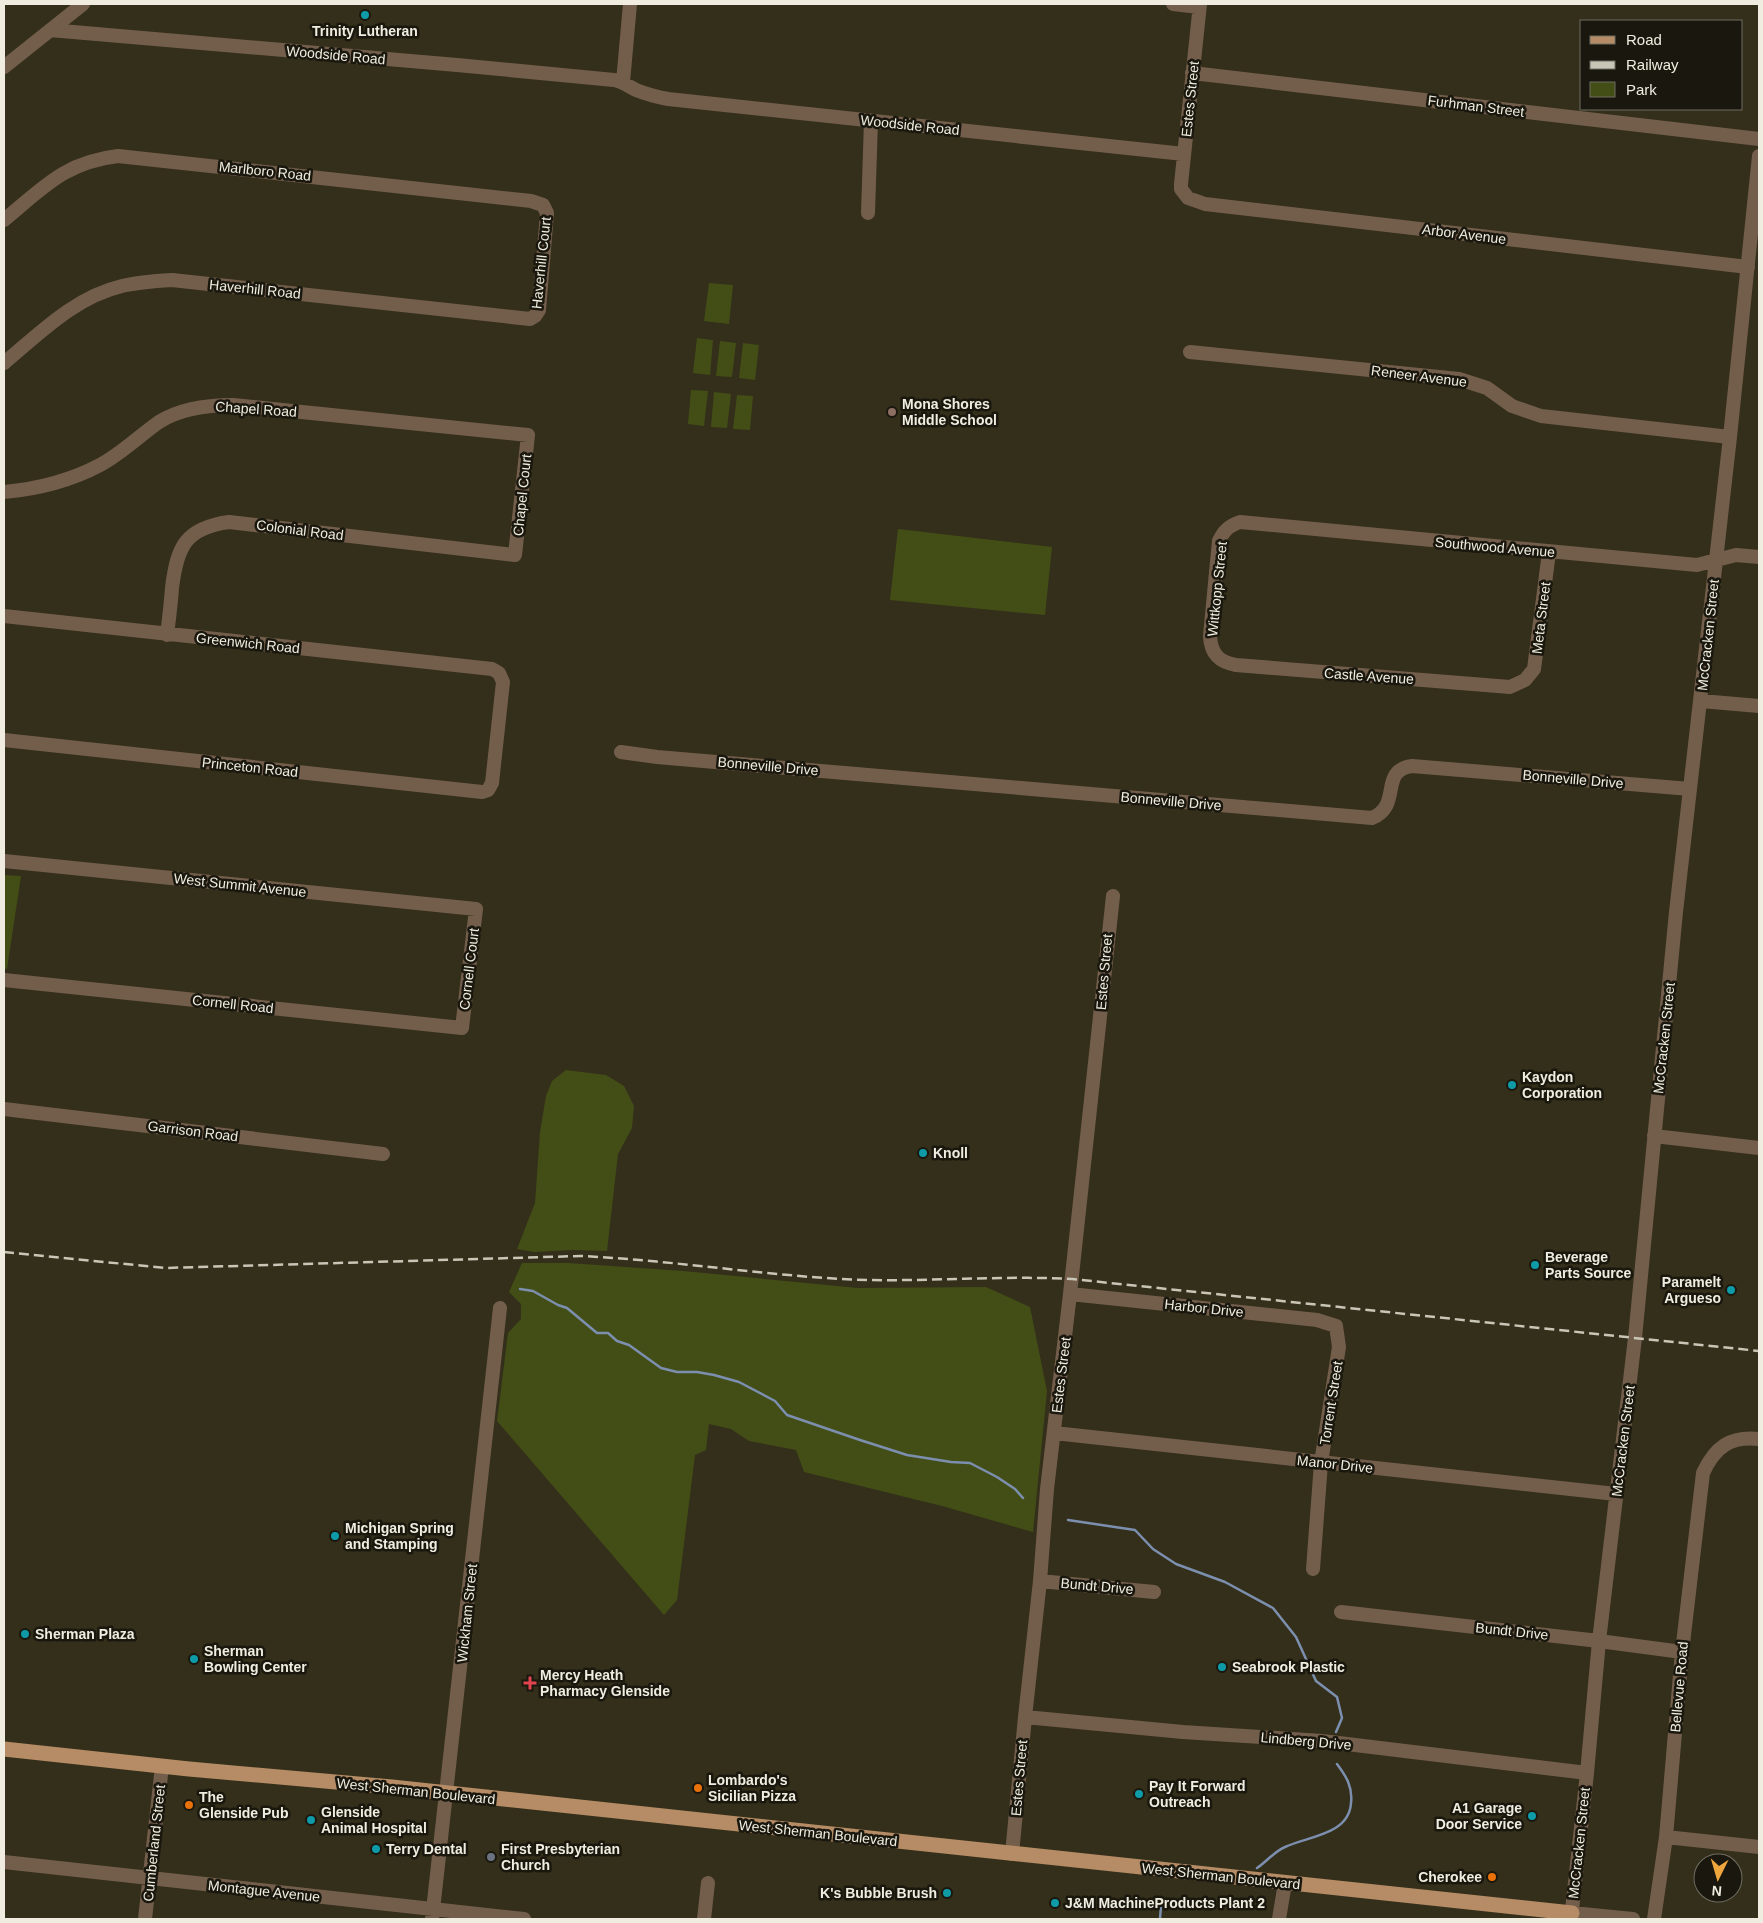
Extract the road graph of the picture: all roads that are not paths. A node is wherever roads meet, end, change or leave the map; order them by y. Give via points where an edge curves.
1 (83, 4) edge
2 (630, 4) edge
3 (1173, 4) edge
4 (1200, 5) edge
5 (50, 30) junction
6 (4, 67) edge
7 (1192, 73) junction
8 (623, 82) junction
9 (872, 121) junction
10 (1759, 139) edge
11 (1184, 154) junction
12 (1759, 156) edge
13 (1184, 194) joint
14 (544, 205) joint
15 (868, 214) dead end
16 (4, 220) edge
17 (1748, 267) junction
18 (530, 319) joint
19 (1190, 352) dead end
20 (4, 363) edge
21 (528, 435) joint
22 (1730, 437) junction
23 (4, 492) edge
24 (1230, 526) joint
25 (1549, 552) junction
26 (515, 555) joint
27 (1759, 557) edge
28 (1716, 561) junction
29 (4, 616) edge
30 (167, 635) junction
31 (1216, 655) joint
32 (1525, 680) joint
33 (1701, 701) junction
34 (1759, 706) edge
35 (4, 740) edge
36 (621, 752) dead end
37 (492, 783) joint
38 (1690, 789) junction
39 (4, 862) edge
40 (1113, 896) dead end
41 (476, 909) joint
42 (4, 980) edge
43 (462, 1028) joint
44 (4, 1109) edge
45 (1654, 1136) junction
46 (1759, 1148) edge
47 (383, 1154) dead end
48 (1070, 1294) junction
49 (500, 1308) dead end
50 (1336, 1326) joint
51 (1054, 1433) junction
52 (1759, 1439) edge
53 (1321, 1463) junction
54 (1616, 1494) junction
55 (1313, 1569) dead end
56 (1040, 1581) junction
57 (1154, 1592) dead end
58 (1341, 1612) dead end
59 (1598, 1641) junction
60 (1682, 1652) junction
61 (1025, 1717) junction
62 (4, 1749) edge
63 (162, 1766) junction
64 (1587, 1773) junction
65 (446, 1793) junction
66 (1666, 1837) junction
67 (1759, 1847) edge
68 (1012, 1854) junction
69 (4, 1862) edge
70 (150, 1878) junction
71 (708, 1883) dead end
72 (1285, 1883) junction
73 (433, 1914) edge
74 (1571, 1916) edge
75 (146, 1919) edge
76 (524, 1919) edge
77 (704, 1919) edge
78 (1278, 1919) edge
79 (1633, 1919) edge
80 (1654, 1919) edge

1 - 5 street
2 - 8 street
3 - 4 street
4 - 7 street, Estes Street
5 - 6 street
5 - 8 street, Woodside Road
7 - 10 street, Furhman Street
7 - 11 street, Estes Street
8 - 9 street, Woodside Road via 637,90 668,99
9 - 11 street, Woodside Road
9 - 15 street
11 - 13 street, Estes Street via 1181,189
12 - 17 street, McCracken Street
13 - 17 street, Arbor Avenue via 1205,204
14 - 16 street, Marlboro Road via 531,200 118,156 88,160 71,168
14 - 18 street, Haverhill Court via 547,213 539,310
17 - 22 street, McCracken Street
18 - 20 street, Haverhill Road via 190,282 151,281 121,286 87,299 68,310
19 - 22 street, Reneer Avenue via 1459,379 1487,388 1512,406 1541,416
21 - 23 street, Chapel Road via 240,405 211,405 192,408 159,422 101,465 73,477
21 - 26 street, Chapel Court
22 - 28 street, McCracken Street
24 - 25 street, Southwood Avenue via 1240,522
24 - 31 street, Wittkopp Street via 1220,541 1210,636
25 - 28 street, Southwood Avenue via 1697,566
25 - 32 street, Meta Street via 1534,670
26 - 30 street, Colonial Road via 229,522 216,524 192,535 175,563
27 - 28 street, Southwood Avenue via 1736,555
28 - 33 street, McCracken Street
29 - 30 street, Greenwich Road
30 - 37 street, Greenwich Road via 499,672 503,682
31 - 32 street, Castle Avenue via 1236,665 1510,686
33 - 34 street
33 - 38 street, McCracken Street
35 - 37 street, Princeton Road via 475,792 485,792
36 - 38 street, Bonneville Drive via 1372,818 1387,806 1396,774 1401,768 1412,766
38 - 45 street, McCracken Street
39 - 41 street, West Summit Avenue
40 - 48 street, Estes Street
41 - 43 street, Cornell Court
42 - 43 street, Cornell Road
44 - 47 street, Garrison Road
45 - 46 street
45 - 54 street, McCracken Street
48 - 50 street, Harbor Drive via 1317,1320
48 - 51 street, Estes Street
49 - 65 street, Wickham Street
50 - 53 street, Torrent Street via 1339,1347
51 - 53 street, Manor Drive
51 - 56 street, Estes Street
52 - 60 street, Bellevue Road via 1731,1442 1718,1448 1703,1473
53 - 54 street, Manor Drive
53 - 55 street, Torrent Street
54 - 59 street, McCracken Street
56 - 57 street, Bundt Drive
56 - 61 street, Estes Street
58 - 59 street, Bundt Drive
59 - 60 street, Bundt Drive
59 - 64 street, McCracken Street
60 - 66 street, Bellevue Road
61 - 64 street, Lindberg Drive via 1322,1741
61 - 68 street, Estes Street
62 - 63 main road, West Sherman Boulevard
63 - 65 main road, West Sherman Boulevard
63 - 70 street, Cumberland Street
64 - 74 street, McCracken Street
65 - 68 main road, West Sherman Boulevard
65 - 73 street, Wickham Street
66 - 67 street
66 - 80 street, Bellevue Road
68 - 72 main road, West Sherman Boulevard
69 - 70 street, Montague Avenue
70 - 73 street, Montague Avenue
70 - 75 street, Cumberland Street
71 - 77 street
72 - 74 main road, West Sherman Boulevard
72 - 78 street
73 - 76 street, Montague Avenue
74 - 79 street, West Sherman Boulevard

